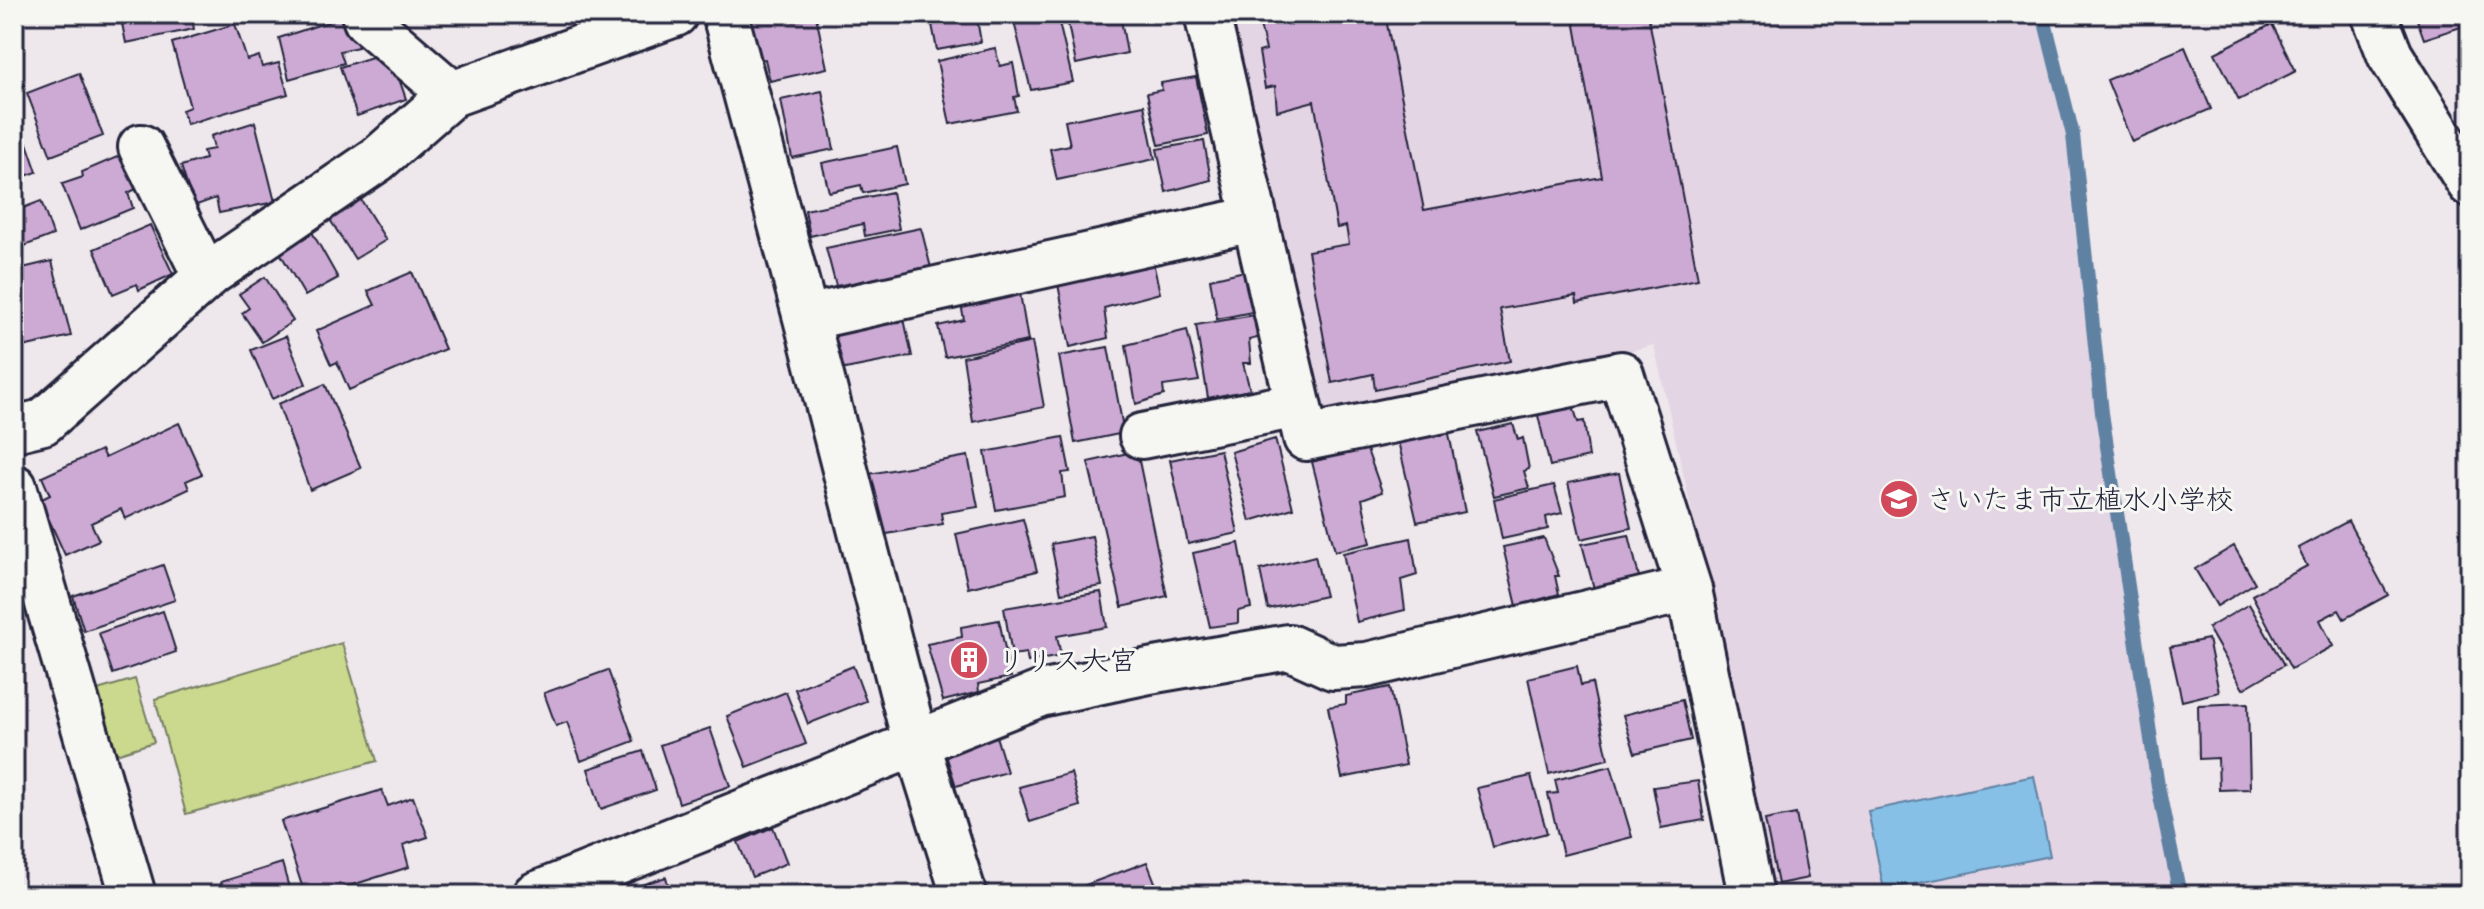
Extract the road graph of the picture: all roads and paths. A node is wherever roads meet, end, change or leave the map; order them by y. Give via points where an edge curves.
1 (364, 14) edge
2 (675, 14) edge
3 (725, 14) edge
4 (1207, 14) edge
5 (2374, 14) edge
6 (452, 94) junction
7 (141, 147) dead end
8 (2470, 184) edge
9 (1253, 219) junction
10 (206, 277) junction
11 (806, 318) junction
12 (1298, 405) junction
13 (14, 429) edge
14 (1142, 436) dead end
15 (14, 487) edge
16 (1689, 589) junction
17 (916, 742) junction
18 (133, 895) edge
19 (535, 895) edge
20 (964, 895) edge
21 (1751, 895) edge

1 - 6 street
2 - 6 street
3 - 11 street
4 - 9 street
5 - 8 street via 2390,55
6 - 10 street via 378,159
7 - 10 street
9 - 11 street
9 - 12 street
10 - 13 street via 43,422
11 - 17 street
12 - 14 street
12 - 16 street via 1306,438 1621,374
15 - 18 street
16 - 17 street via 1367,665 1333,667 1289,647 1149,671 1040,694
16 - 21 street
17 - 19 street
17 - 20 street

